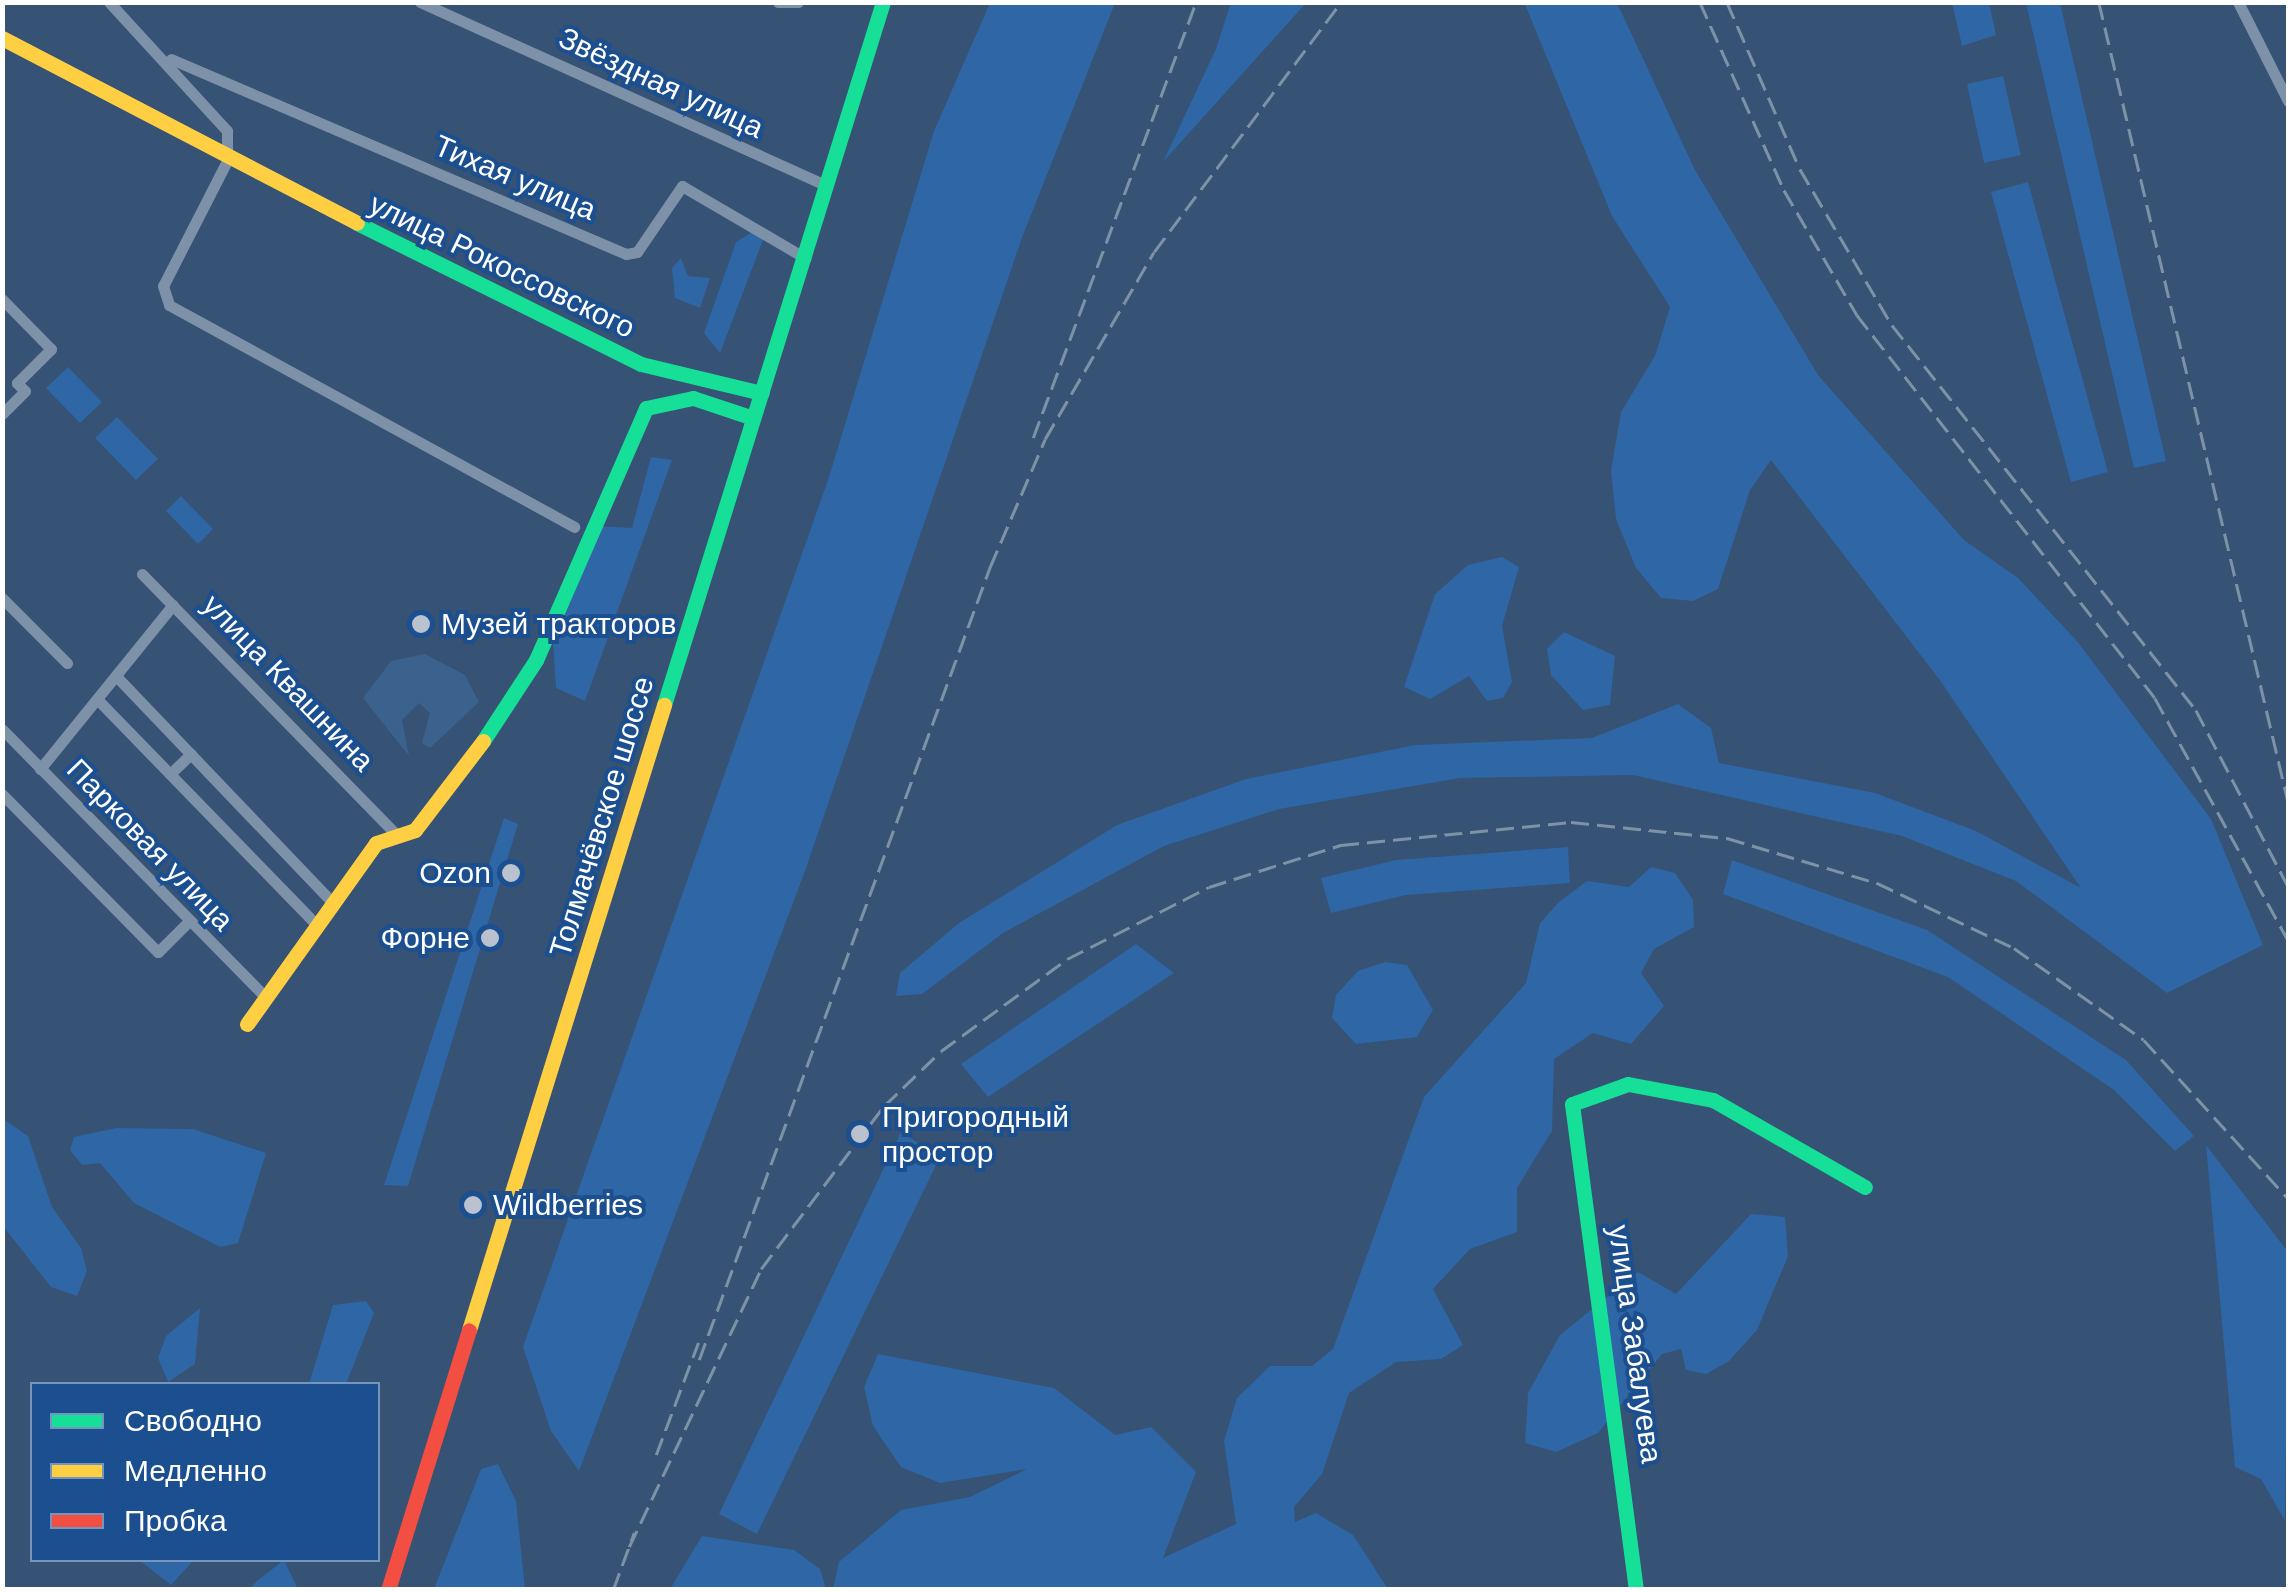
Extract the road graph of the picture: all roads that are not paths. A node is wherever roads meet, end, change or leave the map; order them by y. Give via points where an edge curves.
1 (109, 2) edge
2 (420, 2) edge
3 (778, 2) edge
4 (798, 2) edge
5 (884, 2) edge
6 (2238, 2) edge
7 (2, 38) edge
8 (167, 58) junction
9 (2288, 102) edge
10 (227, 160) junction
11 (827, 186) junction
12 (805, 258) junction
13 (2, 299) edge
14 (762, 392) junction
15 (2, 414) edge
16 (754, 418) junction
17 (574, 528) dead end
18 (142, 574) dead end
19 (2, 598) edge
20 (173, 606) junction
21 (66, 664) dead end
22 (116, 676) junction
23 (97, 698) junction
24 (4, 734) edge
25 (191, 754) junction
26 (40, 769) junction
27 (170, 774) junction
28 (2, 794) edge
29 (259, 826) junction
30 (394, 832) junction
31 (239, 845) junction
32 (332, 902) junction
33 (188, 922) junction
34 (316, 924) junction
35 (263, 995) junction
36 (247, 1024) dead end
37 (1865, 1187) dead end
38 (388, 1590) edge
39 (1636, 1590) edge

1 - 8 street
2 - 11 street, Звёздная улица
3 - 4 street
5 - 11 street, Толмачёвское шоссе
6 - 9 street
7 - 10 street, улица Рокоссовского
8 - 10 street via 227,131
8 - 12 street, Тихая улица via 626,254 637,252 682,186
10 - 14 street, улица Рокоссовского via 641,364
10 - 17 street via 168,276 168,304
11 - 12 street, Толмачёвское шоссе
12 - 14 street, Толмачёвское шоссе
13 - 15 street via 51,349
14 - 16 street, Толмачёвское шоссе
16 - 30 street via 669,397 639,416 536,660 444,801 415,830
16 - 38 street, Толмачёвское шоссе
18 - 20 street, улица Квашнина
19 - 21 street
20 - 22 street
20 - 30 street, улица Квашнина
22 - 23 street
22 - 25 street
23 - 26 street
23 - 27 street
24 - 26 street, Парковая улица
25 - 27 street
25 - 29 street
26 - 33 street, Парковая улица
27 - 31 street
28 - 33 street via 158,952
29 - 31 street
29 - 32 street
30 - 32 street via 376,842
31 - 34 street
32 - 34 street
33 - 35 street, Парковая улица
34 - 35 street
35 - 36 street
37 - 39 street, улица Забалуева via 1714,1100 1628,1084 1572,1104

